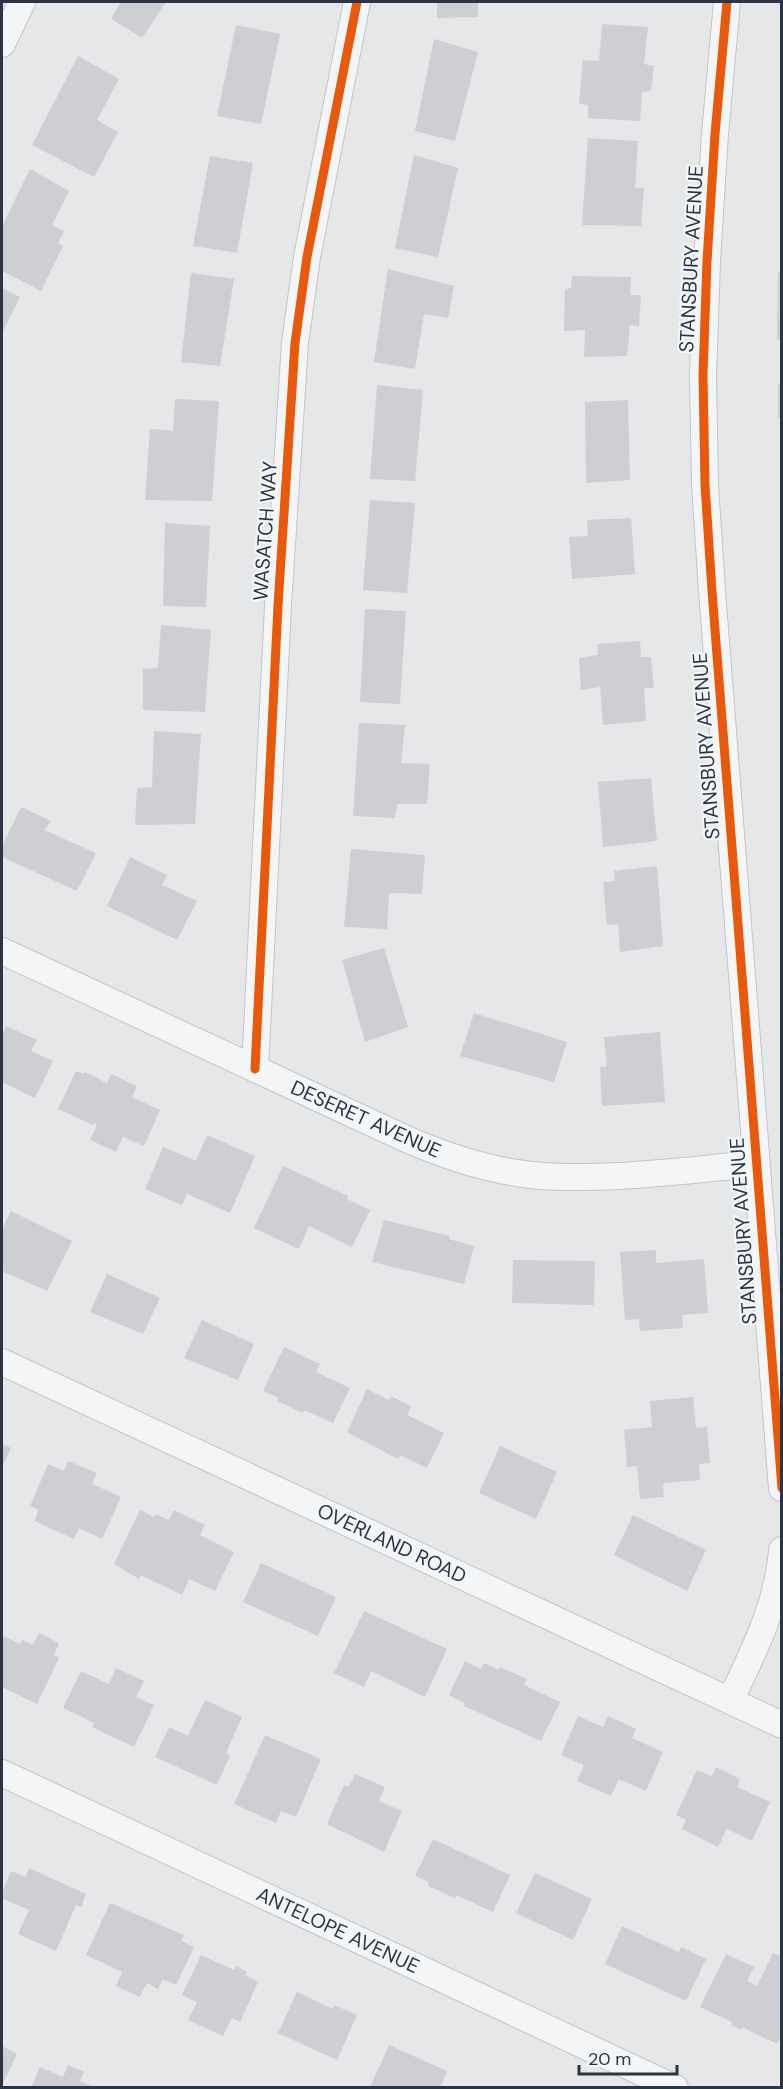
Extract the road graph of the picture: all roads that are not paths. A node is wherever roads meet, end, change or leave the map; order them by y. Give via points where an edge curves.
1 (22, 2) edge
2 (357, 2) edge
3 (727, 2) edge
4 (2, 44) edge
5 (2, 951) edge
6 (255, 1069) junction
7 (756, 1164) junction
8 (2, 1362) edge
9 (782, 1488) edge
10 (782, 1550) edge
11 (730, 1701) junction
12 (782, 1725) edge
13 (2, 1773) edge
14 (641, 2080) edge
15 (675, 2088) edge

1 - 4 street
2 - 6 street, WASATCH WAY via 295,343
3 - 7 street, STANSBURY AVENUE via 707,261 705,485
5 - 6 street, DESERET AVENUE
6 - 7 street, DESERET AVENUE via 434,1151 496,1169 590,1176
7 - 9 street, STANSBURY AVENUE
8 - 11 street, OVERLAND ROAD
10 - 11 street via 776,1587 761,1635
11 - 12 street, OVERLAND ROAD
13 - 14 street, ANTELOPE AVENUE
14 - 15 street, ANTELOPE AVENUE

